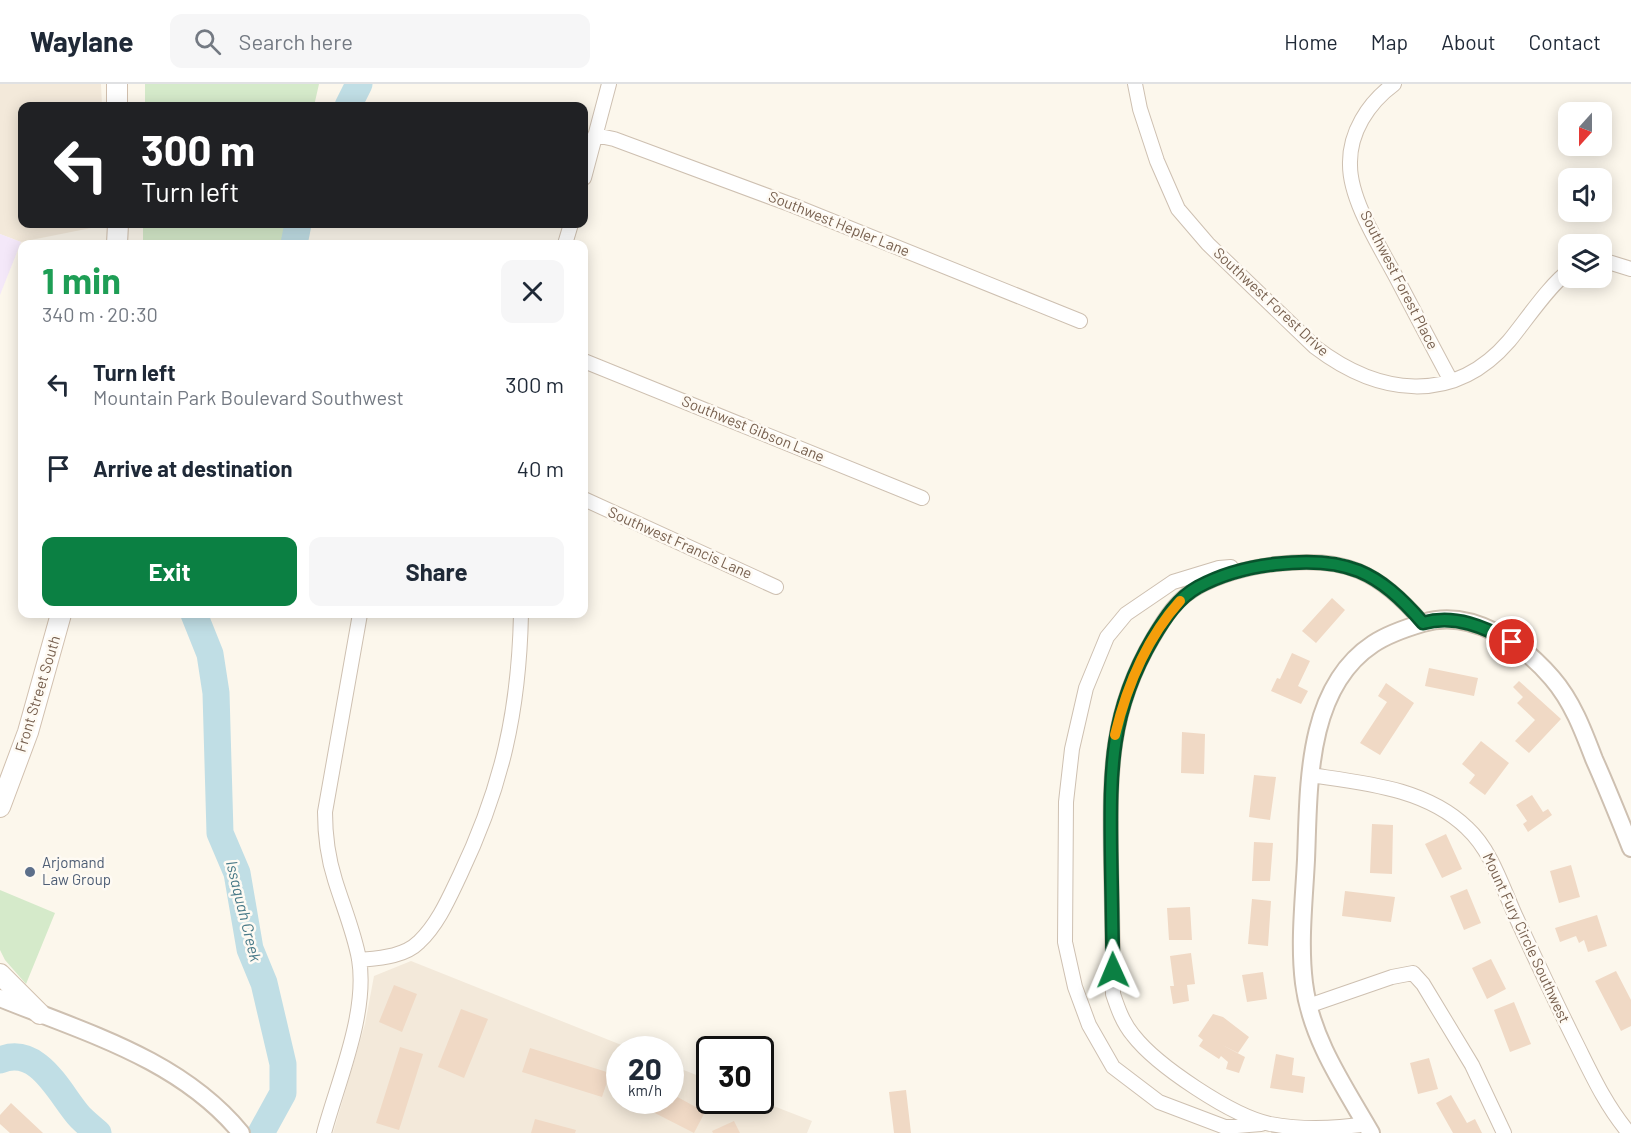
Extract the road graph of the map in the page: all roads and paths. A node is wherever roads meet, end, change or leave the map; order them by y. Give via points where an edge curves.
1 (117, 84) edge
2 (609, 84) edge
3 (1135, 84) edge
4 (1394, 84) edge
5 (117, 102) edge
6 (595, 135) junction
7 (588, 162) edge
8 (1612, 263) edge
9 (1631, 269) edge
10 (1558, 283) edge
11 (1080, 321) dead end
12 (588, 363) edge
13 (1451, 381) junction
14 (922, 498) dead end
15 (588, 502) edge
16 (1255, 567) junction
17 (776, 587) dead end
18 (60, 618) edge
19 (359, 618) edge
20 (521, 618) edge
21 (1423, 623) junction
22 (1310, 775) junction
23 (0, 807) edge
24 (1631, 848) edge
25 (359, 960) junction
26 (0, 974) edge
27 (0, 998) edge
28 (1308, 1006) junction
29 (40, 1014) junction
30 (1270, 1124) junction
31 (1369, 1129) edge
32 (241, 1133) edge
33 (324, 1133) edge
34 (1504, 1133) edge
35 (1629, 1133) edge

1 - 5 main road
2 - 6 street
3 - 13 street, Southwest Forest Drive via 1157,161 1178,209 1316,347 1347,368 1385,382 1426,388
4 - 13 street, Southwest Forest Place via 1375,101 1354,136 1350,168 1353,184 1372,232
6 - 7 street
6 - 11 street, Southwest Hepler Lane via 792,205
8 - 9 street
10 - 13 street, Southwest Forest Drive via 1492,358 1472,373
12 - 14 street, Southwest Gibson Lane
15 - 17 street, Southwest Francis Lane
16 - 21 street via 1303,561 1360,571 1382,582
16 - 30 street via 1220,577 1184,597 1165,618 1129,684 1115,736 1110,784 1113,994 1120,1016 1153,1056 1231,1108
16 - 30 street via 1219,568 1173,582 1126,614 1107,637 1086,688 1072,749 1066,802 1065,942 1075,987 1089,1024 1113,1067 1159,1102 1225,1127
18 - 23 main road, Front Street South via 28,732
19 - 25 street via 325,812 325,835 334,878
20 - 25 street via 517,692 505,757 467,859 448,899 418,942 390,956
21 - 22 street via 1395,632 1356,657 1330,696 1314,744
21 - 24 street via 1452,620 1490,630 1525,651 1553,678 1576,714
22 - 28 street via 1302,953
22 - 35 street, Mount Fury Circle Southwest via 1388,787 1431,804 1467,827 1490,858 1603,1097
25 - 33 street via 357,1014
26 - 29 main road
27 - 29 street
28 - 31 street via 1323,1050
28 - 34 street via 1413,973 1472,1065
29 - 32 street via 143,1057 196,1088
30 - 31 street

